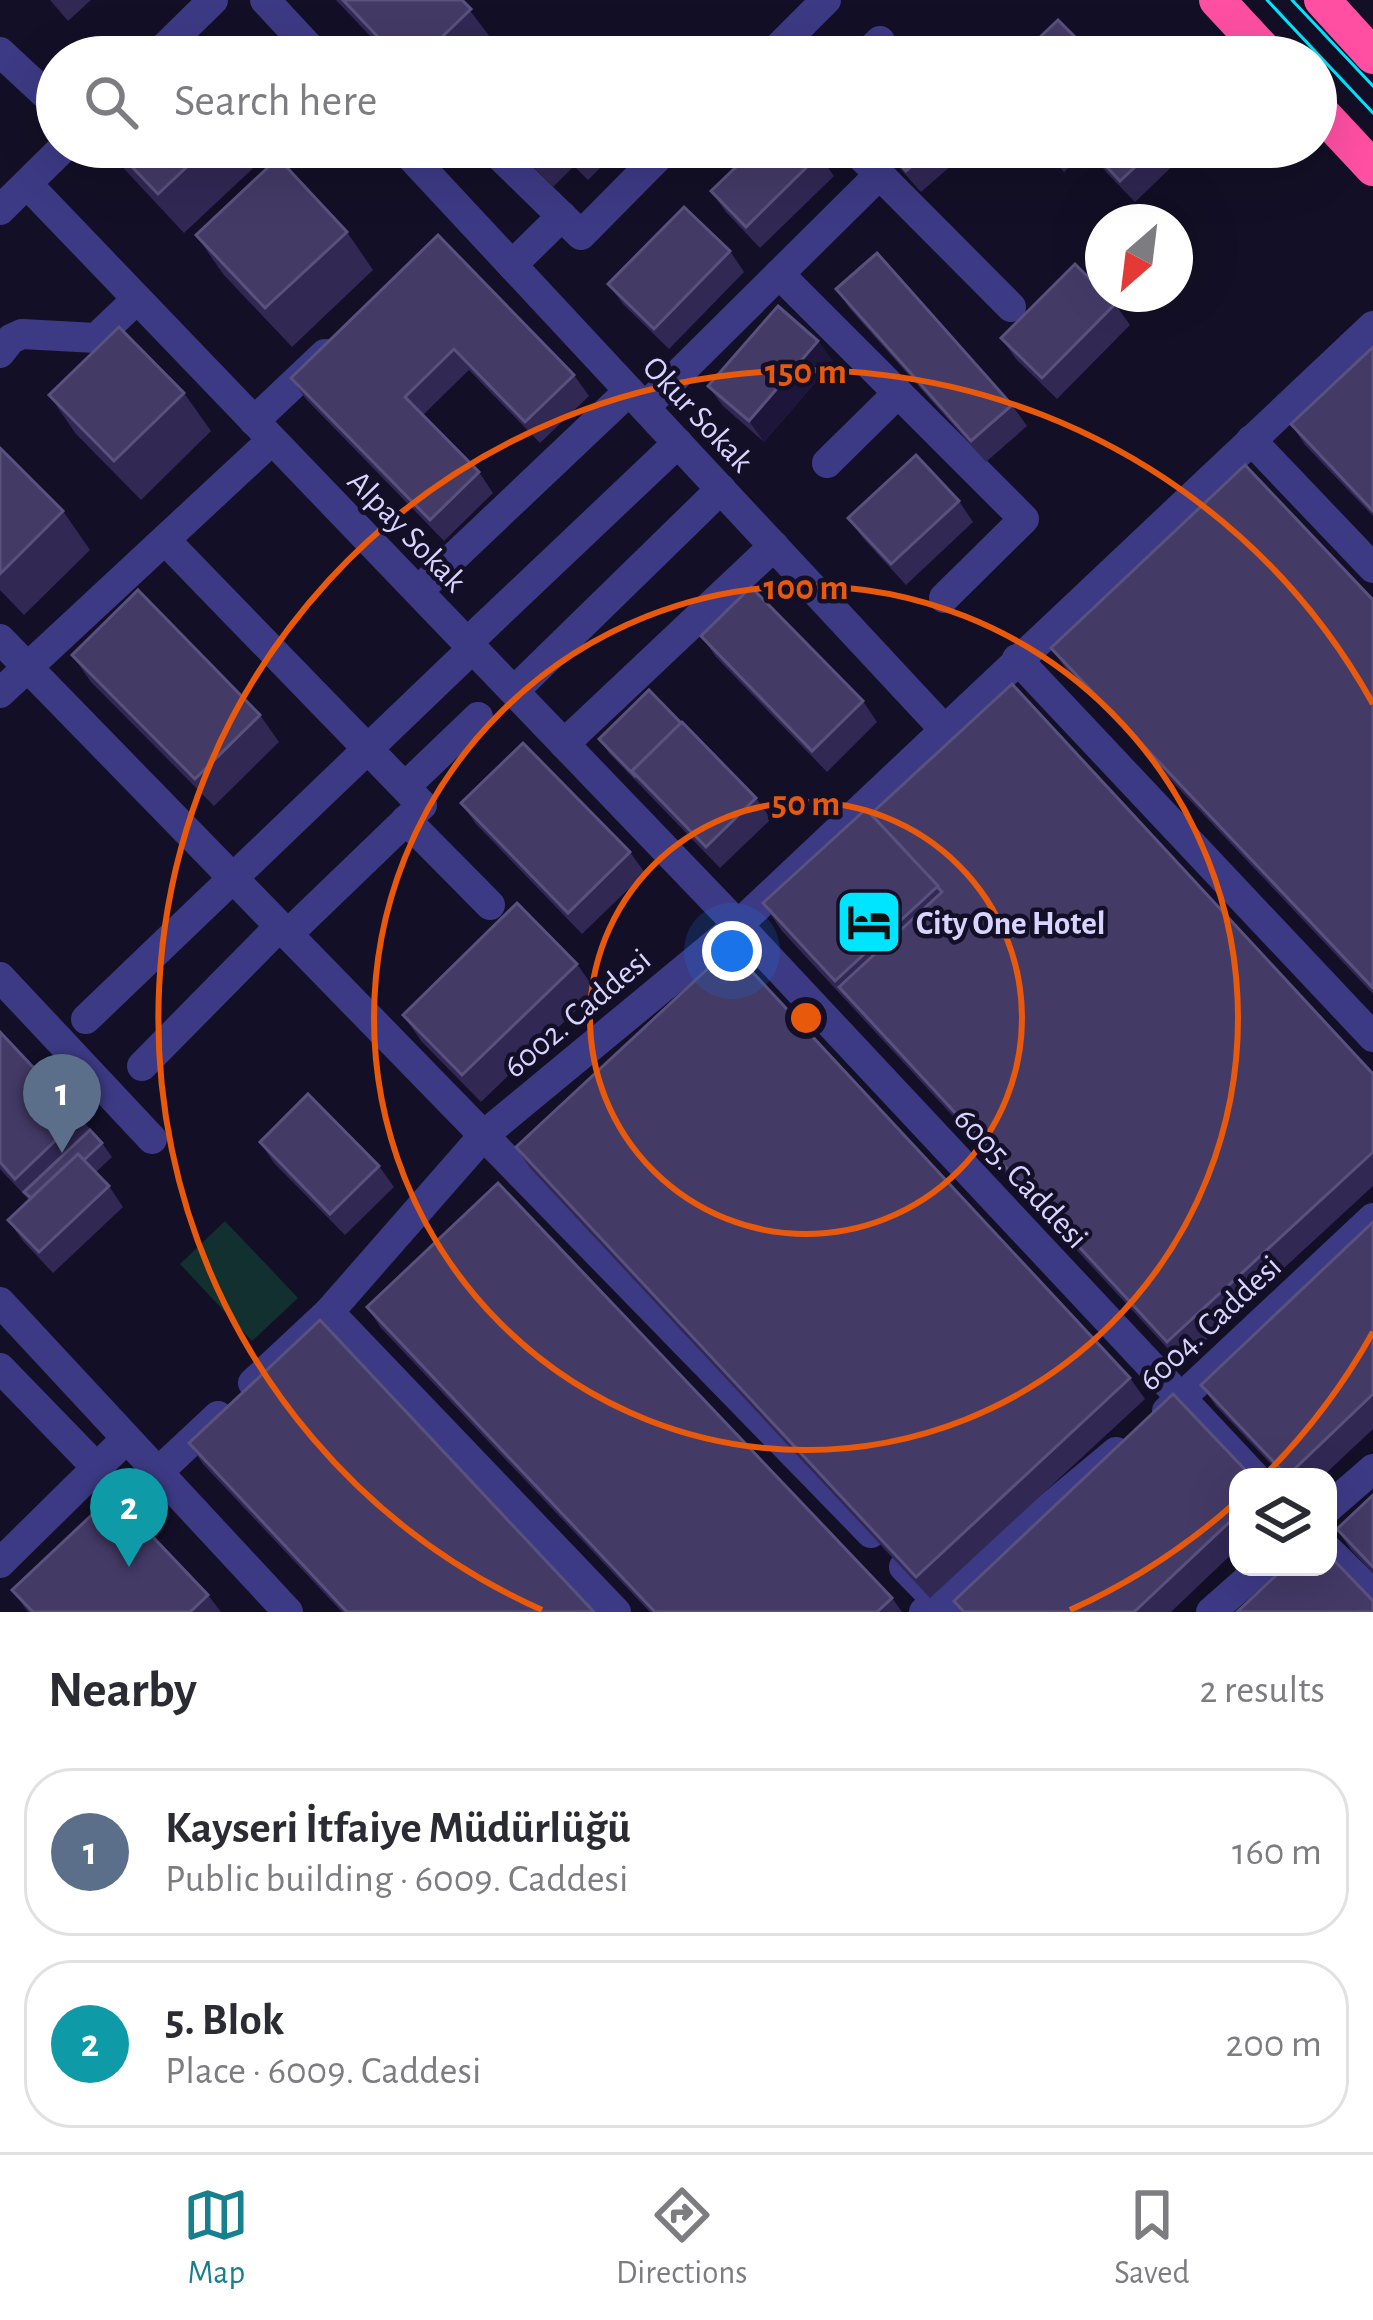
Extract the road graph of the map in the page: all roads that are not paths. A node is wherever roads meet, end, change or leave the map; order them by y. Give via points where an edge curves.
1 (212, 0) edge
2 (265, 0) edge
3 (826, 0) edge
4 (1217, 0) edge
5 (1322, 0) edge
6 (175, 36) edge
7 (298, 36) edge
8 (790, 36) edge
9 (1250, 36) edge
10 (0, 52) edge
11 (1373, 56) edge
12 (36, 85) edge
13 (1337, 129) edge
14 (43, 168) edge
15 (417, 168) edge
16 (512, 168) edge
17 (647, 168) edge
18 (872, 168) edge
19 (1373, 168) edge
20 (879, 175) junction
21 (27, 184) junction
22 (0, 210) edge
23 (562, 216) junction
24 (512, 265) junction
25 (779, 274) junction
26 (137, 298) junction
27 (1011, 307) dead end
28 (1373, 326) edge
29 (353, 327) edge
30 (0, 353) edge
31 (898, 393) junction
32 (637, 399) junction
33 (263, 430) junction
34 (1251, 440) junction
35 (678, 443) junction
36 (827, 463) dead end
37 (721, 489) junction
38 (165, 540) junction
39 (774, 546) junction
40 (1373, 568) edge
41 (418, 591) junction
42 (944, 598) dead end
43 (0, 639) edge
44 (470, 646) junction
45 (1017, 659) junction
46 (28, 668) junction
47 (514, 691) junction
48 (0, 693) edge
49 (478, 717) dead end
50 (943, 728) junction
51 (564, 744) junction
52 (368, 749) junction
53 (405, 787) junction
54 (406, 820) junction
55 (234, 879) junction
56 (490, 905) dead end
57 (738, 925) junction
58 (284, 930) junction
59 (0, 977) edge
60 (86, 1019) dead end
61 (1373, 1037) edge
62 (142, 1066) dead end
63 (484, 1135) junction
64 (152, 1139) dead end
65 (1373, 1218) edge
66 (0, 1302) edge
67 (329, 1312) junction
68 (0, 1368) edge
69 (1180, 1400) junction
70 (125, 1440) junction
71 (97, 1468) junction
72 (1246, 1468) edge
73 (1373, 1469) edge
74 (156, 1474) junction
75 (1337, 1500) edge
76 (1337, 1559) edge
77 (0, 1563) edge
78 (1252, 1576) edge
79 (1373, 1594) edge
80 (936, 1608) edge
81 (288, 1612) edge
82 (616, 1612) edge
83 (1211, 1612) edge

1 - 6 street
2 - 7 street
3 - 8 street
4 - 9 highway
5 - 11 highway
10 - 12 street
13 - 19 highway
14 - 21 street
15 - 24 street, Okur Sokak via 460,226
16 - 23 street
17 - 23 street via 581,235
18 - 20 street
20 - 25 street
20 - 27 street
21 - 22 street
21 - 26 street, Alpay Sokak
23 - 24 street
24 - 32 street, Okur Sokak
25 - 31 street
25 - 32 street
26 - 30 street via 96,338 22,334
26 - 33 street, Alpay Sokak
28 - 34 street, 6002. Caddesi
29 - 33 street
31 - 36 street
31 - 42 street via 1024,519
32 - 35 street, Okur Sokak
32 - 41 street
33 - 38 street
33 - 41 street, Alpay Sokak
34 - 40 street
34 - 45 street, 6002. Caddesi
35 - 37 street, Okur Sokak
35 - 44 street
37 - 39 street, Okur Sokak
37 - 47 street
38 - 46 street
38 - 52 street
39 - 50 street, Okur Sokak
39 - 51 street
41 - 44 street, Alpay Sokak
43 - 46 street
44 - 47 street, Alpay Sokak
44 - 52 street
45 - 50 street, 6002. Caddesi
45 - 61 street
46 - 48 street
46 - 55 street
47 - 51 street, Alpay Sokak
49 - 53 street
50 - 57 street, 6002. Caddesi
51 - 57 street, Alpay Sokak
52 - 53 street
52 - 55 street
53 - 54 street via 422,805
54 - 56 street
54 - 58 street
55 - 58 street
55 - 60 street
57 - 63 street, 6002. Caddesi
57 - 69 street, 6005. Caddesi
58 - 62 street
58 - 63 street
59 - 64 street
63 - 67 street, 6002. Caddesi
63 - 80 street
65 - 69 street, 6004. Caddesi
66 - 70 street
67 - 74 street, 6002. Caddesi
67 - 82 street
68 - 71 street
69 - 72 street, 6005. Caddesi
69 - 80 street, 6004. Caddesi
70 - 71 street
70 - 74 street
71 - 77 street
73 - 75 street
74 - 81 street
76 - 79 street
78 - 83 street

